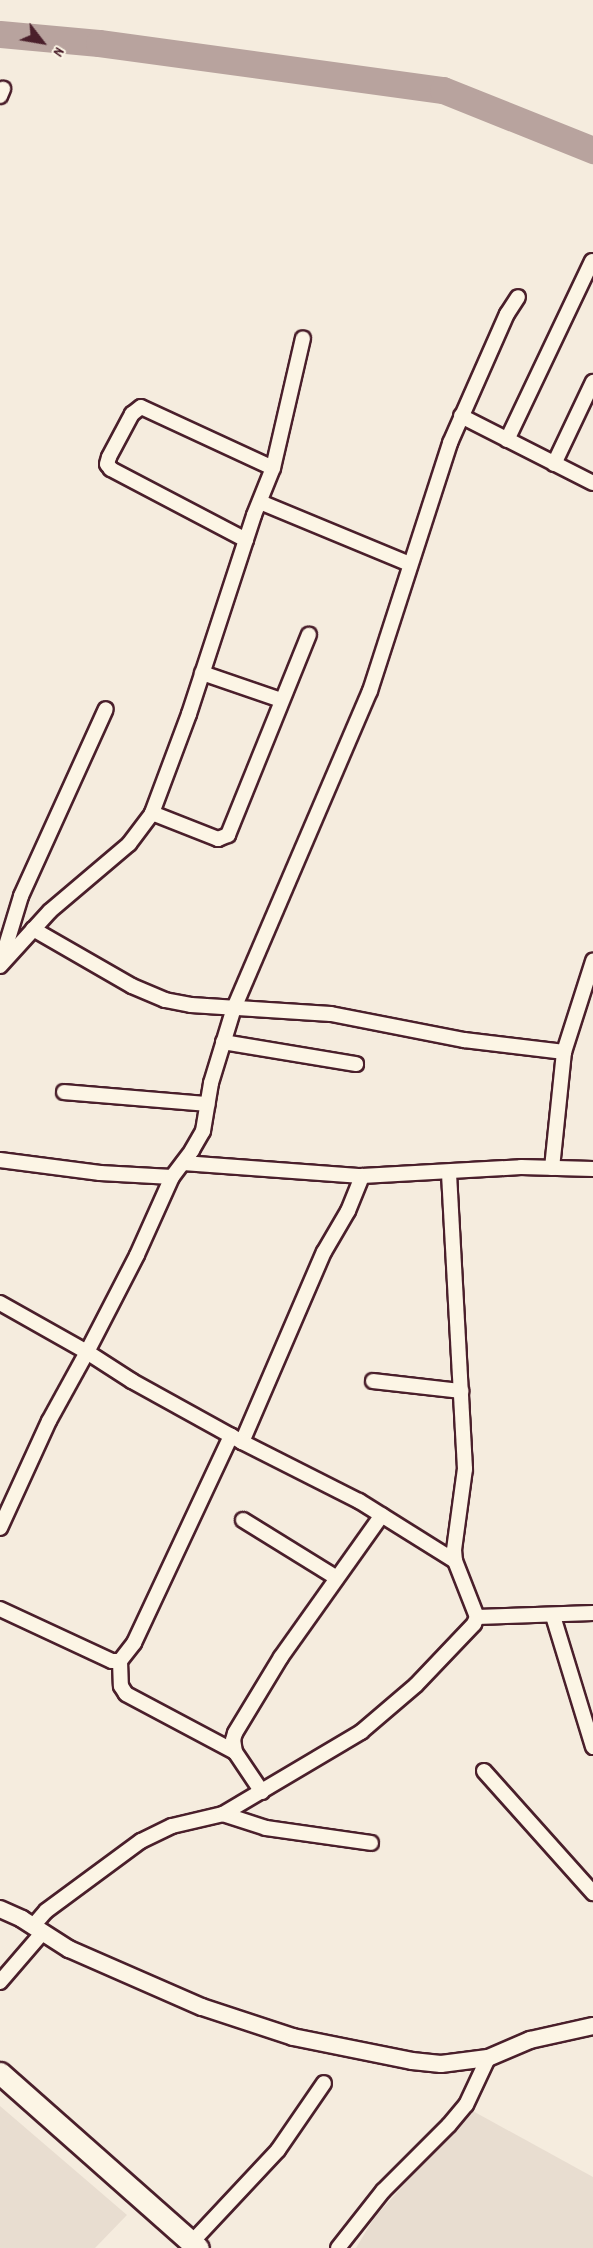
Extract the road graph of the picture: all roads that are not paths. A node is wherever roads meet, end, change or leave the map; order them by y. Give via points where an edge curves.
1 (592, 261) edge
2 (518, 297) dead end
3 (303, 338) dead end
4 (593, 382) edge
5 (461, 417) junction
6 (507, 440) junction
7 (554, 464) junction
8 (273, 468) junction
9 (593, 483) edge
10 (260, 502) junction
11 (246, 540) junction
12 (410, 564) junction
13 (309, 634) dead end
14 (202, 673) junction
15 (281, 700) junction
16 (105, 709) dead end
17 (152, 813) junction
18 (33, 929) junction
19 (593, 961) edge
20 (0, 965) edge
21 (234, 1008) junction
22 (223, 1042) junction
23 (564, 1052) junction
24 (357, 1064) dead end
25 (64, 1092) dead end
26 (208, 1104) junction
27 (0, 1160) edge
28 (183, 1163) junction
29 (552, 1168) junction
30 (593, 1169) edge
31 (449, 1172) junction
32 (362, 1176) junction
33 (172, 1177) junction
34 (0, 1304) edge
35 (87, 1352) junction
36 (374, 1381) dead end
37 (461, 1391) junction
38 (237, 1439) junction
39 (382, 1515) junction
40 (243, 1520) dead end
41 (0, 1528) edge
42 (455, 1561) junction
43 (337, 1578) junction
44 (0, 1610) edge
45 (593, 1613) edge
46 (553, 1616) junction
47 (477, 1617) junction
48 (120, 1661) junction
49 (593, 1747) edge
50 (235, 1752) junction
51 (484, 1771) dead end
52 (262, 1792) junction
53 (223, 1814) junction
54 (371, 1843) dead end
55 (593, 1893) edge
56 (0, 1909) edge
57 (38, 1929) junction
58 (0, 1982) edge
59 (593, 2026) edge
60 (488, 2058) junction
61 (0, 2073) edge
62 (324, 2083) dead end
63 (195, 2245) edge
64 (338, 2248) edge

1 - 6 street
2 - 5 street
3 - 8 street
4 - 7 street
5 - 6 street
5 - 12 street
6 - 7 street
7 - 9 street
8 - 10 street
8 - 11 street via 141,407 132,414 109,457 107,464 116,471
10 - 11 street
10 - 12 street
11 - 14 street
12 - 21 street via 355,729
13 - 15 street
14 - 15 street
14 - 17 street
15 - 17 street via 225,838 218,839
16 - 20 street via 21,896
17 - 18 street via 129,844
18 - 20 street
18 - 21 street via 151,995
19 - 23 street
21 - 22 street
21 - 23 street via 331,1014 464,1040
22 - 24 street
22 - 26 street
23 - 29 street
25 - 26 street
26 - 28 street via 203,1131
27 - 33 street via 100,1173
28 - 32 street
28 - 33 street
29 - 30 street
29 - 31 street
31 - 32 street
31 - 37 street
32 - 38 street
33 - 35 street
34 - 35 street
35 - 38 street
35 - 41 street via 49,1420
36 - 37 street
37 - 42 street via 465,1480
38 - 39 street
38 - 48 street via 134,1643
39 - 42 street
39 - 43 street
40 - 43 street
42 - 47 street
43 - 50 street via 257,1695 233,1740
44 - 48 street via 112,1661
45 - 46 street
46 - 47 street
46 - 49 street
47 - 52 street via 390,1710
48 - 50 street via 121,1686 126,1694
50 - 52 street
51 - 55 street
52 - 53 street
53 - 54 street via 266,1828
53 - 57 street via 172,1826 141,1841 46,1911
56 - 57 street
57 - 58 street
57 - 60 street via 69,1949 202,2007 293,2037 412,2061 441,2064
59 - 60 street via 530,2040
60 - 64 street via 466,2104 382,2191
61 - 63 main road
62 - 63 street via 278,2150

